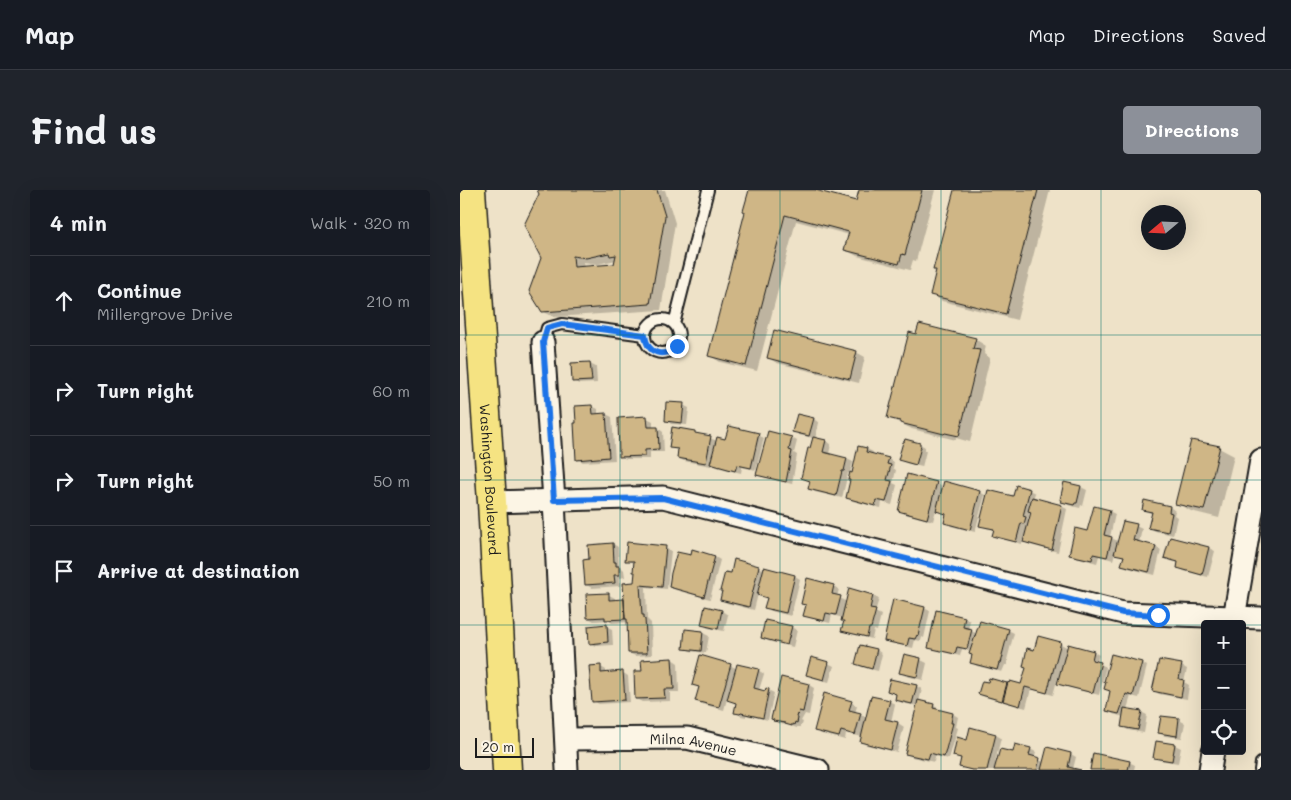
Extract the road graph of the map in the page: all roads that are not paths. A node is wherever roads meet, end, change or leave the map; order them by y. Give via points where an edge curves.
1 (471, 190) edge
2 (708, 190) edge
3 (469, 286) edge
4 (674, 324) junction
5 (645, 335) junction
6 (543, 342) joint
7 (1261, 460) edge
8 (554, 500) junction
9 (492, 502) junction
10 (1261, 618) edge
11 (1234, 620) edge
12 (566, 738) junction
13 (1212, 755) edge
14 (1261, 763) edge
15 (507, 770) edge
16 (567, 770) edge
17 (818, 770) edge
18 (1210, 770) edge
19 (1260, 770) edge

1 - 3 main road, Washington Boulevard
2 - 4 lane
3 - 9 main road, Washington Boulevard
4 - 5 lane via 664,320 654,322
4 - 5 lane via 679,340 677,346 668,352 662,354 652,350
5 - 6 lane via 562,324 547,328
6 - 8 street
7 - 11 street
8 - 9 street
8 - 11 street via 663,498 1123,613
8 - 12 street
9 - 15 main road, Washington Boulevard
10 - 11 street
12 - 16 street
12 - 17 street, Milna Avenue via 688,738
13 - 18 street
14 - 19 lane

